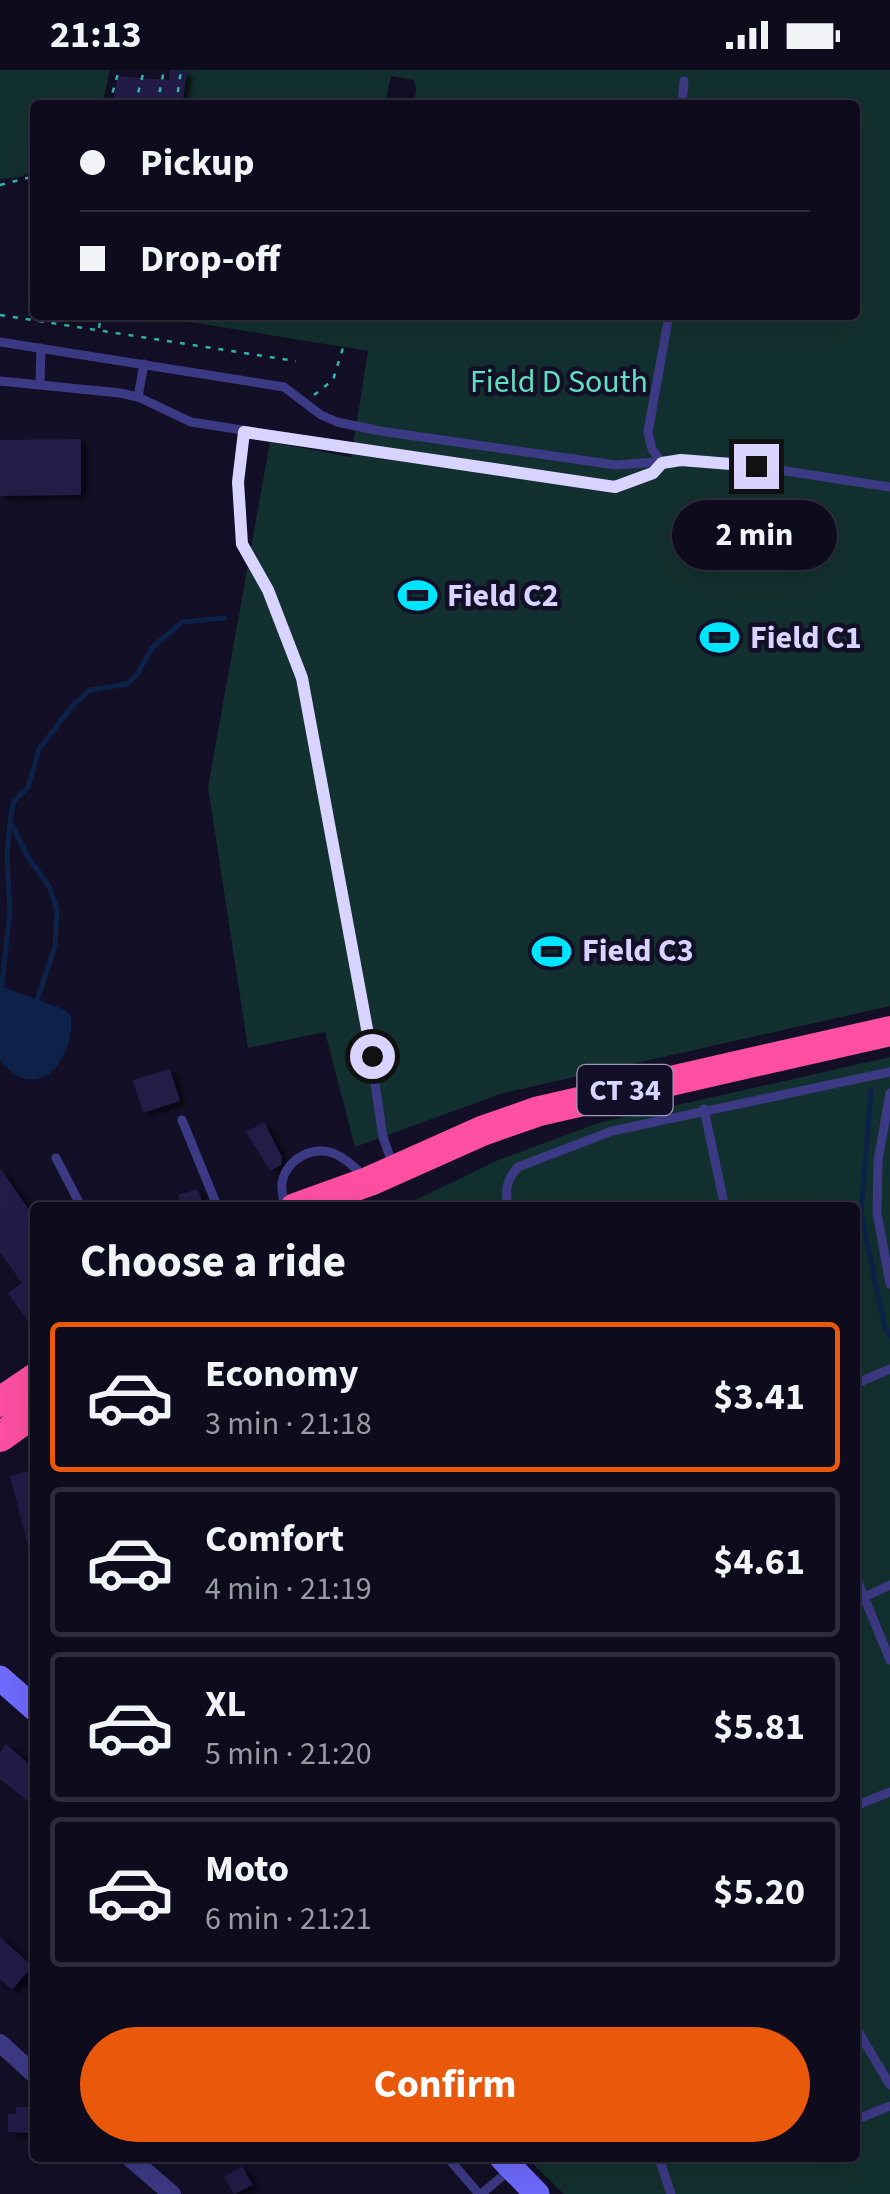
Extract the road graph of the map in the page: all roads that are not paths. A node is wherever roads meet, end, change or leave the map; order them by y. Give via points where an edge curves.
1 (684, 82) dead end
2 (682, 100) edge
3 (667, 320) edge
4 (0, 342) edge
5 (41, 348) junction
6 (144, 364) junction
7 (0, 381) edge
8 (40, 384) junction
9 (138, 397) junction
10 (244, 432) junction
11 (662, 463) junction
12 (890, 487) edge
13 (890, 1031) edge
14 (890, 1072) edge
15 (890, 1092) edge
16 (704, 1109) junction
17 (182, 1120) dead end
18 (56, 1158) dead end
19 (382, 1175) junction
20 (79, 1202) edge
21 (216, 1202) edge
22 (284, 1202) edge
23 (311, 1202) edge
24 (346, 1202) edge
25 (507, 1202) edge
26 (724, 1202) edge
27 (886, 1243) edge
28 (890, 1284) edge
29 (888, 1374) edge
30 (30, 1381) edge
31 (860, 1382) edge
32 (0, 1402) edge
33 (30, 1416) edge
34 (0, 1437) edge
35 (860, 1586) edge
36 (890, 1586) edge
37 (864, 1596) junction
38 (890, 1660) edge
39 (0, 1678) edge
40 (30, 1705) edge
41 (890, 1792) edge
42 (860, 1804) edge
43 (860, 2034) edge
44 (0, 2043) edge
45 (0, 2063) edge
46 (28, 2069) edge
47 (890, 2085) edge
48 (890, 2106) edge
49 (860, 2118) edge
50 (135, 2162) edge
51 (452, 2162) edge
52 (660, 2162) edge
53 (507, 2163) edge
54 (486, 2192) edge
55 (172, 2194) edge
56 (537, 2194) edge
57 (670, 2194) edge

1 - 2 lane
3 - 11 lane via 648,432
4 - 5 lane
5 - 6 lane
5 - 8 lane
6 - 9 lane
6 - 11 lane via 284,386 322,415 380,431 616,465
7 - 8 lane
8 - 9 lane
9 - 10 lane via 191,422
10 - 11 lane via 615,487
10 - 19 lane via 238,482 242,544 302,678 362,996 383,1137
11 - 12 lane via 727,462
13 - 19 highway, CT 34 via 571,1102 482,1131
14 - 16 lane
15 - 27 lane via 878,1160 877,1212
16 - 25 lane via 612,1131 518,1168 509,1176
16 - 26 lane
17 - 21 lane
18 - 20 lane
19 - 22 lane via 337,1154 303,1154 288,1167
19 - 23 highway, CT 34
19 - 24 highway, CT 34
27 - 28 lane
29 - 31 lane
30 - 32 highway
33 - 34 highway
35 - 37 lane
36 - 37 lane
37 - 38 lane
39 - 40 main road
41 - 42 lane
43 - 47 lane
44 - 46 street
45 - 46 street
48 - 49 lane
50 - 55 street
51 - 54 lane
52 - 57 lane
53 - 54 lane
53 - 56 main road

